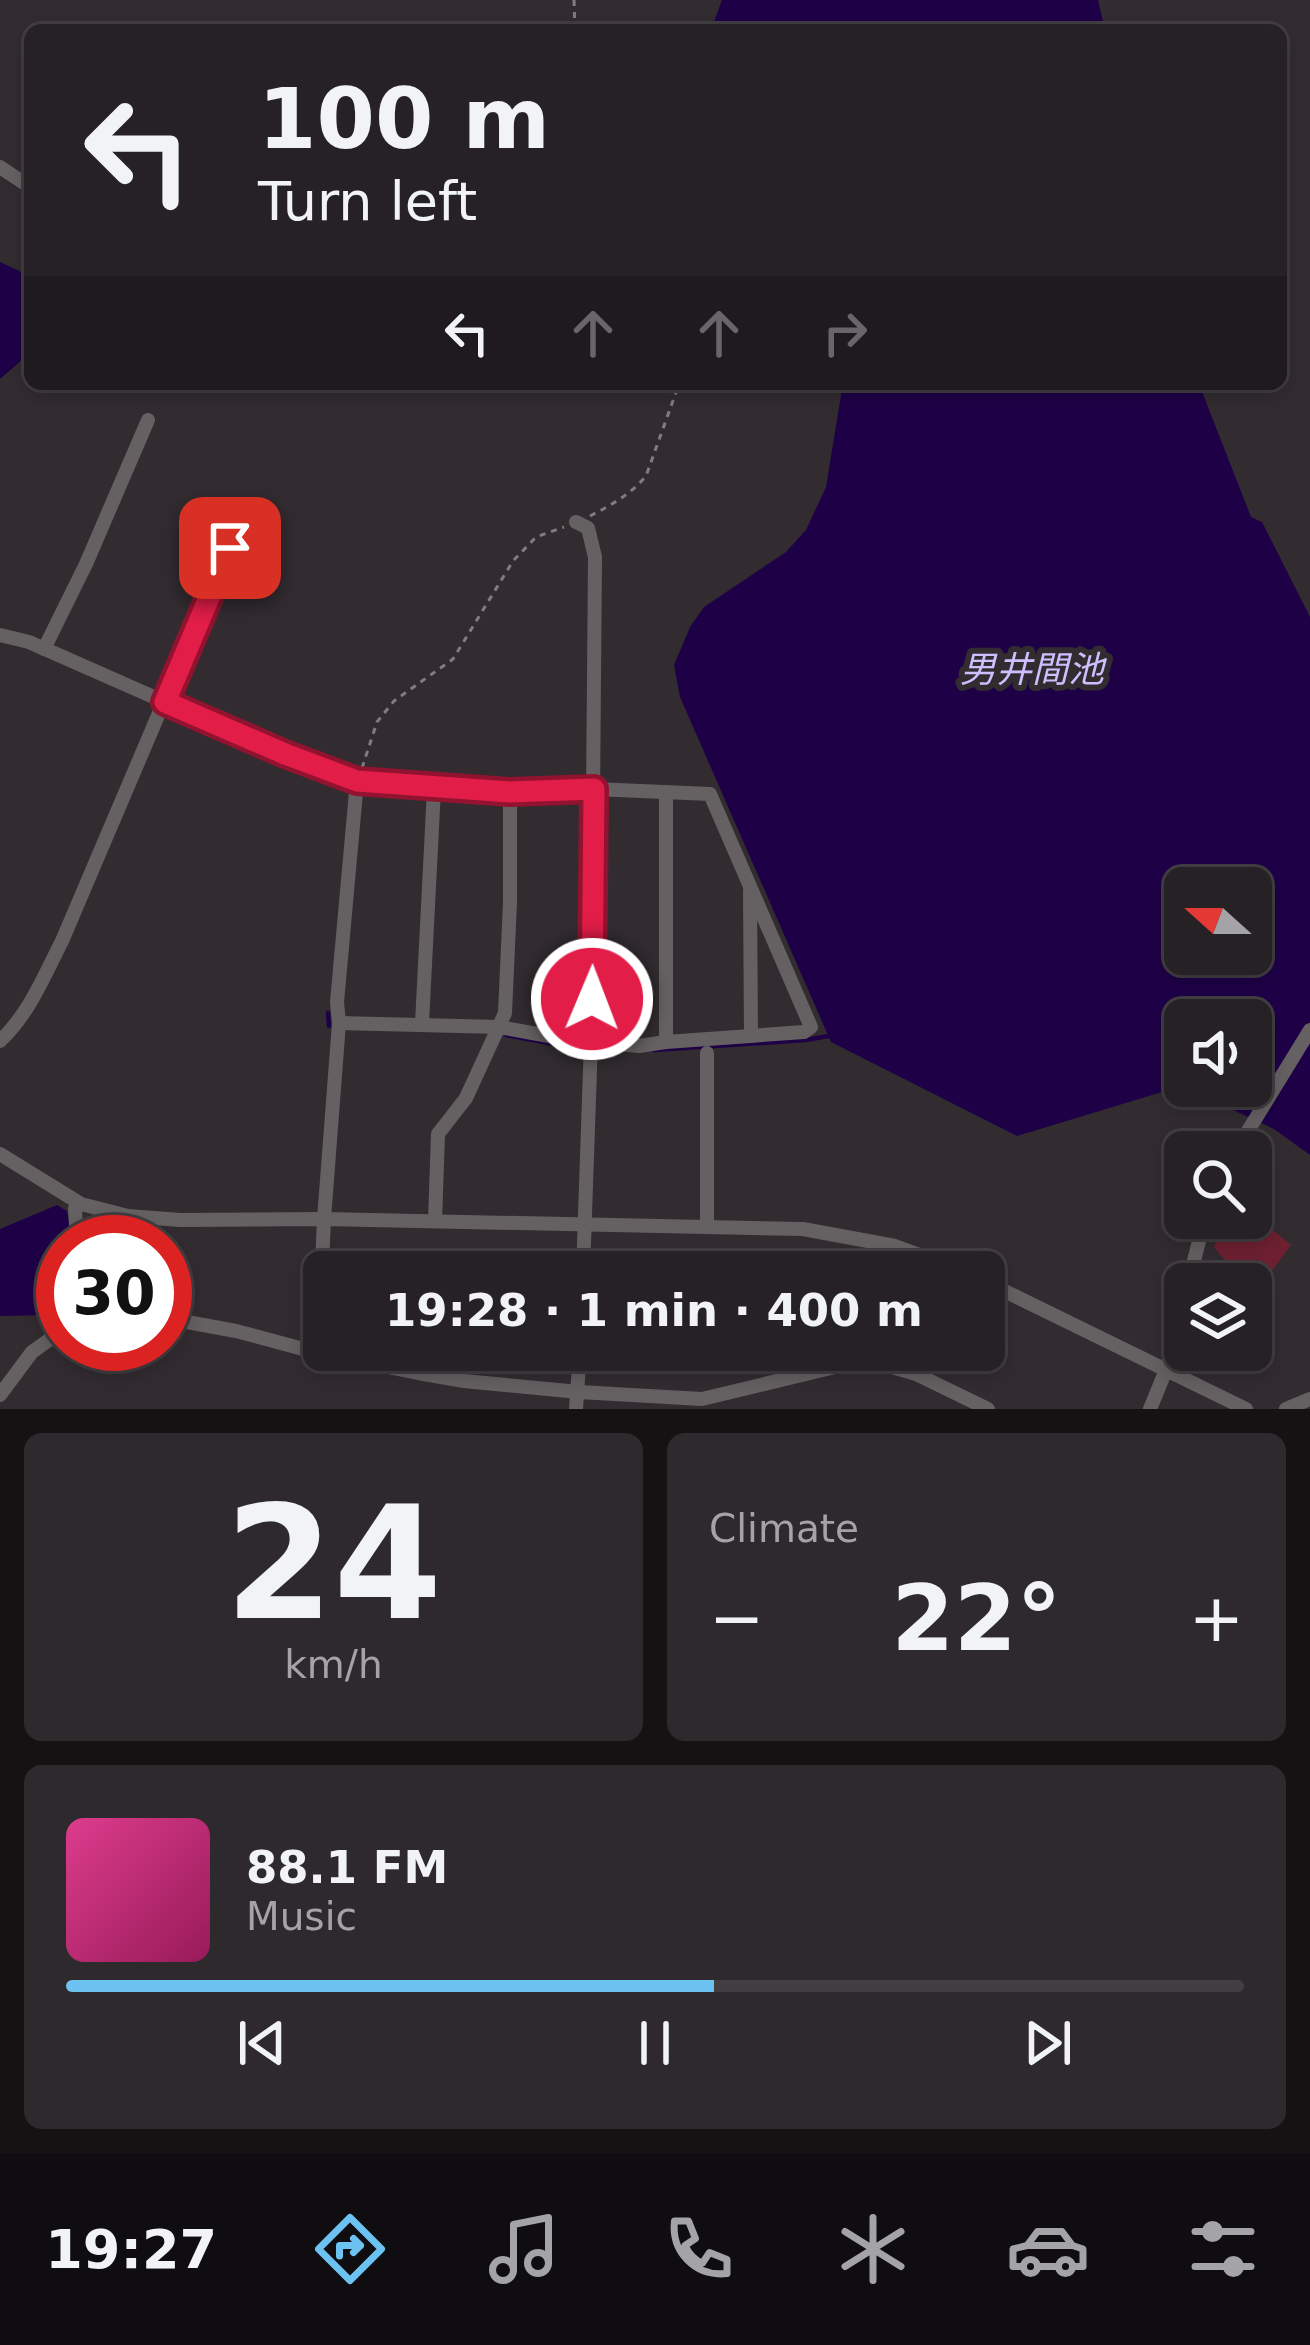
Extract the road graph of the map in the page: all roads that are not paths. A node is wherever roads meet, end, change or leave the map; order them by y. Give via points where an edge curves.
1 (148, 420) dead end
2 (246, 509) dead end
3 (576, 522) road end
4 (0, 635) edge
5 (44, 649) junction
6 (165, 702) junction
7 (357, 781) junction
8 (434, 788) junction
9 (594, 789) junction
10 (510, 792) junction
11 (665, 793) junction
12 (750, 882) junction
13 (339, 1023) junction
14 (422, 1023) junction
15 (499, 1027) junction
16 (1310, 1030) edge
17 (752, 1036) junction
18 (0, 1041) edge
19 (591, 1041) junction
20 (666, 1042) junction
21 (706, 1053) dead end
22 (1248, 1131) edge
23 (0, 1154) edge
24 (77, 1202) junction
25 (75, 1215) edge
26 (324, 1219) junction
27 (435, 1222) junction
28 (584, 1223) junction
29 (707, 1226) junction
30 (323, 1251) edge
31 (583, 1251) edge
32 (909, 1251) edge
33 (1005, 1291) edge
34 (192, 1323) edge
35 (36, 1349) edge
36 (303, 1349) edge
37 (1164, 1369) edge
38 (412, 1371) edge
39 (580, 1371) edge
40 (1166, 1371) edge
41 (1168, 1371) edge
42 (579, 1392) junction
43 (0, 1395) edge
44 (1310, 1399) edge
45 (576, 1409) edge
46 (988, 1409) edge
47 (1150, 1409) edge
48 (1246, 1409) edge
49 (1286, 1409) edge

1 - 5 street
2 - 6 street
3 - 9 street via 588,527 595,557
4 - 5 street
5 - 6 street
6 - 7 street
6 - 18 street via 62,940
7 - 8 street
7 - 13 street
8 - 10 street
8 - 14 street
9 - 10 street
9 - 11 street
9 - 19 street
10 - 15 street via 506,1013
11 - 12 street via 710,794
11 - 20 street
12 - 17 street
12 - 17 street via 811,1027
13 - 14 street
13 - 26 street
14 - 15 street
15 - 19 street
15 - 27 street via 466,1098 438,1134
16 - 22 street
17 - 20 street
19 - 20 street
19 - 28 street
21 - 29 street
23 - 24 street
24 - 25 street
24 - 26 street via 150,1219
26 - 27 street
26 - 30 street
27 - 28 street
28 - 29 street
28 - 31 street
29 - 32 street via 803,1229
33 - 37 street
34 - 36 street
35 - 43 street
38 - 42 street
39 - 42 street
40 - 47 street
41 - 48 street
42 - 45 street
42 - 46 street via 701,1399 869,1365 916,1374
44 - 49 street

